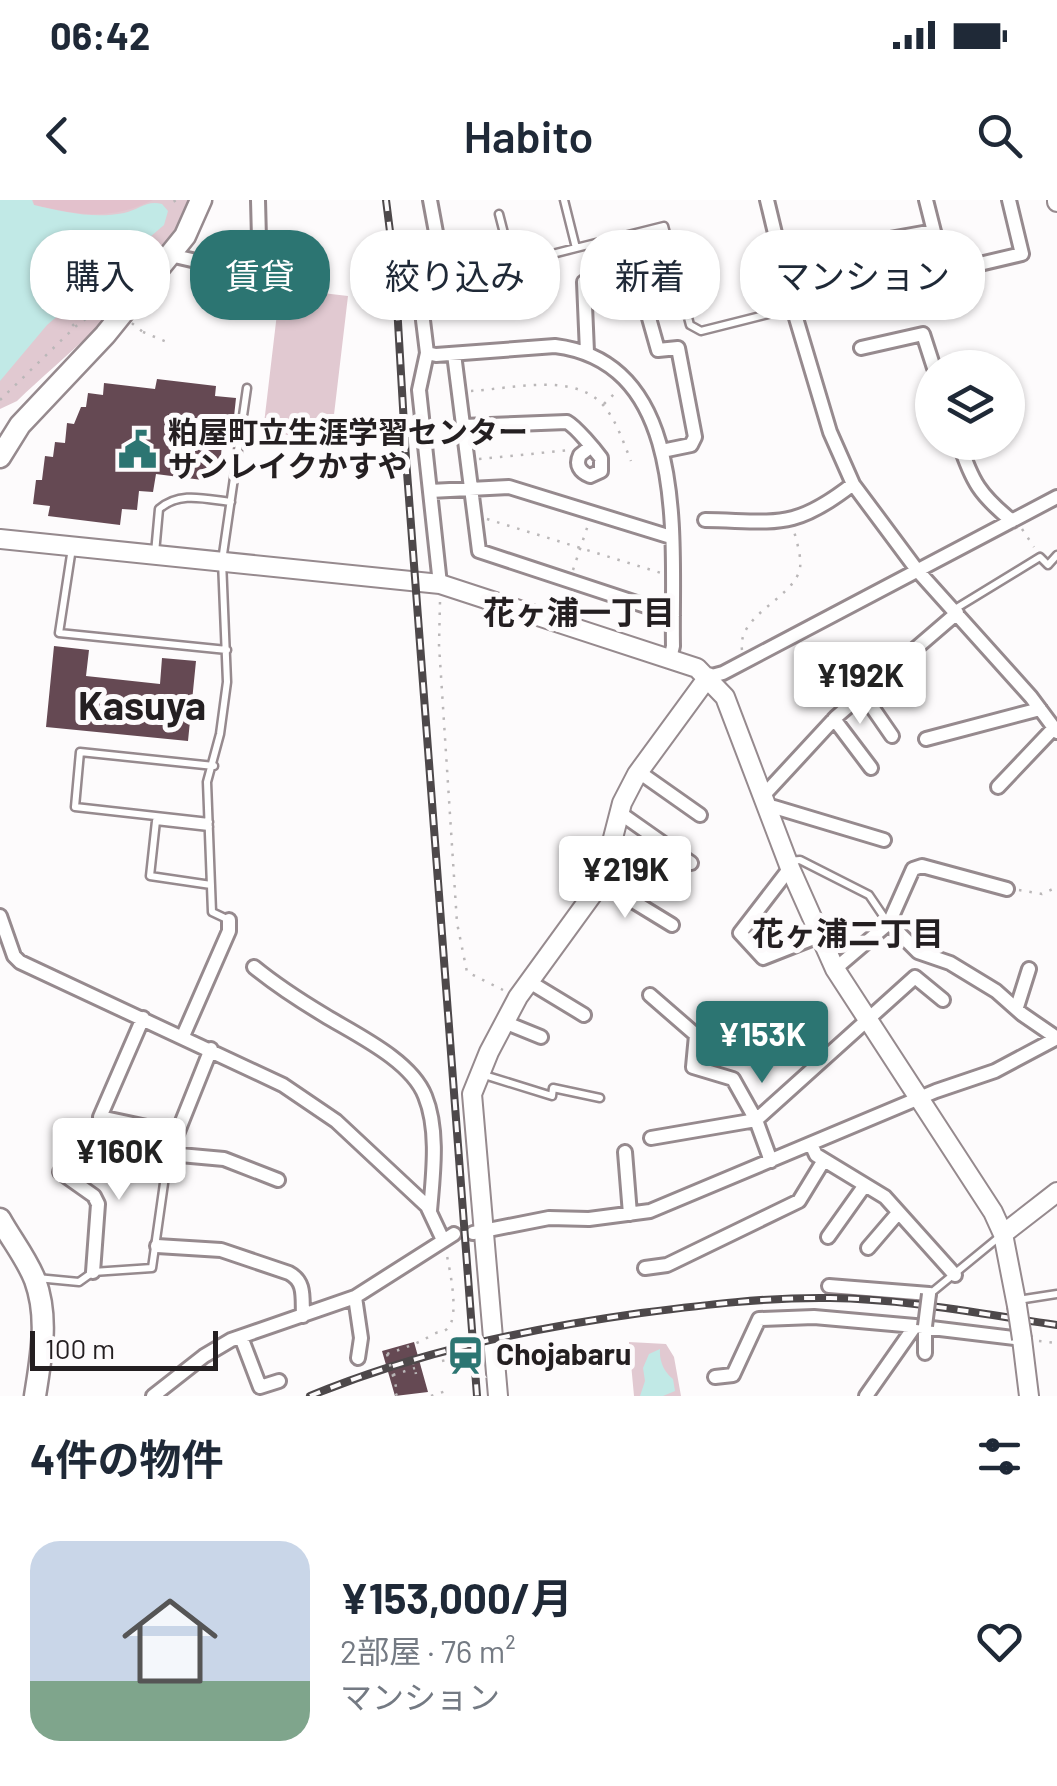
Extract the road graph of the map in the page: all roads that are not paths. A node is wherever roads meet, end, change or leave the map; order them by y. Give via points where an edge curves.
1 (201, 200) edge
2 (258, 200) edge
3 (430, 200) edge
4 (564, 200) edge
5 (767, 200) edge
6 (926, 200) edge
7 (1009, 200) edge
8 (499, 214) dead end
9 (436, 230) edge
10 (503, 230) edge
11 (774, 230) edge
12 (934, 230) edge
13 (170, 246) edge
14 (576, 248) junction
15 (560, 252) edge
16 (170, 254) edge
17 (985, 262) edge
18 (114, 320) edge
19 (424, 320) edge
20 (745, 320) edge
21 (797, 320) edge
22 (862, 348) dead end
23 (928, 350) edge
24 (587, 352) junction
25 (427, 353) junction
26 (454, 354) junction
27 (247, 388) dead end
28 (463, 426) junction
29 (589, 448) road end
30 (662, 451) junction
31 (0, 457) edge
32 (965, 460) edge
33 (853, 484) junction
34 (471, 487) junction
35 (430, 490) junction
36 (1057, 497) edge
37 (230, 502) junction
38 (705, 520) dead end
39 (1014, 520) junction
40 (671, 538) junction
41 (0, 539) edge
42 (72, 546) junction
43 (155, 554) junction
44 (1057, 555) edge
45 (222, 561) junction
46 (918, 570) junction
47 (440, 584) junction
48 (956, 611) junction
49 (673, 616) junction
50 (227, 650) junction
51 (670, 659) junction
52 (708, 677) junction
53 (862, 694) junction
54 (1040, 709) junction
55 (834, 720) junction
56 (1056, 730) edge
57 (892, 736) dead end
58 (926, 739) dead end
59 (214, 766) junction
60 (871, 768) dead end
61 (639, 772) junction
62 (998, 786) dead end
63 (765, 803) junction
64 (620, 812) junction
65 (700, 814) dead end
66 (209, 824) junction
67 (884, 840) dead end
68 (691, 863) dead end
69 (788, 865) junction
70 (600, 881) junction
71 (211, 885) junction
72 (1007, 889) road end
73 (0, 916) edge
74 (229, 920) joint
75 (888, 923) junction
76 (672, 925) dead end
77 (819, 936) junction
78 (254, 967) dead end
79 (835, 968) junction
80 (1029, 969) dead end
81 (528, 980) junction
82 (650, 995) dead end
83 (943, 1000) dead end
84 (1018, 1008) junction
85 (783, 1012) dead end
86 (584, 1015) dead end
87 (144, 1018) junction
88 (866, 1019) junction
89 (504, 1022) junction
90 (183, 1036) junction
91 (541, 1037) dead end
92 (1057, 1038) edge
93 (211, 1049) junction
94 (823, 1058) junction
95 (480, 1074) junction
96 (600, 1098) dead end
97 (918, 1099) junction
98 (756, 1120) junction
99 (175, 1132) junction
100 (651, 1138) dead end
101 (811, 1144) junction
102 (625, 1152) dead end
103 (169, 1154) junction
104 (824, 1160) junction
105 (770, 1161) junction
106 (60, 1172) dead end
107 (278, 1180) dead end
108 (865, 1184) junction
109 (1057, 1192) edge
110 (430, 1211) junction
111 (898, 1213) junction
112 (630, 1214) junction
113 (0, 1220) edge
114 (478, 1232) junction
115 (1003, 1234) junction
116 (828, 1237) dead end
117 (157, 1246) junction
118 (868, 1248) dead end
119 (645, 1268) dead end
120 (93, 1272) junction
121 (955, 1275) junction
122 (34, 1278) junction
123 (829, 1286) dead end
124 (928, 1294) junction
125 (1057, 1294) edge
126 (355, 1297) junction
127 (1017, 1303) junction
128 (302, 1316) junction
129 (920, 1326) junction
130 (241, 1337) junction
131 (1022, 1339) junction
132 (926, 1353) dead end
133 (358, 1358) dead end
134 (715, 1377) dead end
135 (279, 1381) dead end
136 (36, 1396) edge
137 (153, 1396) edge
138 (498, 1396) edge
139 (866, 1396) edge
140 (1029, 1396) edge

1 - 13 main road via 185,236
2 - 16 street via 258,239 240,271
3 - 9 street
4 - 14 lane
5 - 11 street
6 - 12 street
7 - 17 street via 1022,254
8 - 10 lane
14 - 15 lane
14 - 20 lane via 664,226 690,325 700,331
18 - 31 main road via 20,425
19 - 25 street
21 - 33 street via 830,432
22 - 23 street via 923,334
24 - 26 street via 555,346
24 - 30 street via 627,382
24 - 30 street via 584,282 636,272 658,350 678,348 695,437
25 - 26 street
25 - 35 street via 420,390
26 - 28 street
27 - 37 lane
28 - 29 street via 562,420
28 - 34 street
30 - 40 street
32 - 39 street via 984,498
33 - 38 street via 792,520
33 - 46 street
34 - 35 street
34 - 40 street via 509,487
34 - 49 street via 479,551
35 - 47 street
36 - 39 street
37 - 43 lane via 168,501 159,508
37 - 45 lane
39 - 46 street
40 - 49 street
41 - 42 street
42 - 43 street
42 - 50 lane via 60,633
43 - 45 street
44 - 48 lane via 1048,565 1040,557
45 - 47 street
45 - 50 lane
46 - 48 street
46 - 52 street
47 - 51 street
48 - 53 street
48 - 54 street
49 - 51 street
50 - 59 lane
51 - 52 street
52 - 61 street
52 - 63 street via 725,696
53 - 55 street
53 - 57 street
54 - 56 street
54 - 58 street
55 - 60 street
55 - 63 street
56 - 62 street
59 - 66 lane
59 - 66 lane via 80,752 76,807
61 - 64 street
61 - 65 street
63 - 67 street
63 - 69 street
64 - 68 street
64 - 70 street
66 - 71 lane
66 - 71 lane via 156,821 150,876
69 - 75 lane via 800,860 869,895
69 - 77 street
69 - 77 street via 740,934 764,958
70 - 76 street
70 - 81 street
71 - 74 lane via 212,912
72 - 75 street via 913,868
73 - 87 street via 20,962
74 - 90 street
75 - 79 street
75 - 84 street via 918,952 950,964
77 - 79 street
78 - 110 street via 380,1047 425,1094
79 - 88 street
80 - 84 street
81 - 86 street
81 - 89 street
82 - 98 street via 696,1035 693,1068 733,1078
83 - 88 street via 915,977
84 - 92 street
85 - 94 street
87 - 90 street
87 - 99 street via 100,1116
88 - 94 street
88 - 97 street
89 - 91 street
89 - 95 street
90 - 93 street
92 - 97 street via 995,1072
93 - 99 street
93 - 110 street via 283,1085 336,1122
94 - 98 street
95 - 96 lane via 552,1096 554,1088
95 - 114 street via 472,1102
97 - 101 street
97 - 115 street
98 - 100 street
98 - 105 street
99 - 103 street
101 - 104 street
101 - 105 street
102 - 112 street
103 - 107 street via 224,1158
103 - 117 lane
104 - 108 street
104 - 119 street via 798,1201 667,1265
105 - 112 street
106 - 120 street via 98,1204
108 - 111 street
108 - 116 street
109 - 115 street
110 - 126 street via 449,1237
111 - 118 street
111 - 121 street
112 - 114 street via 549,1218
113 - 122 main road
114 - 138 street
115 - 121 lane
115 - 127 street
117 - 120 lane via 152,1268
117 - 128 street via 221,1250 289,1272 302,1288
120 - 122 lane via 79,1282
121 - 124 lane
122 - 136 main road via 43,1339
123 - 124 street
124 - 129 street, bridge
125 - 127 lane
126 - 128 street
126 - 133 street
127 - 131 street, bridge
128 - 130 street
129 - 131 street
129 - 132 street
129 - 134 street via 760,1319 733,1375
129 - 139 street
130 - 135 street via 260,1386
130 - 137 street
131 - 140 street

